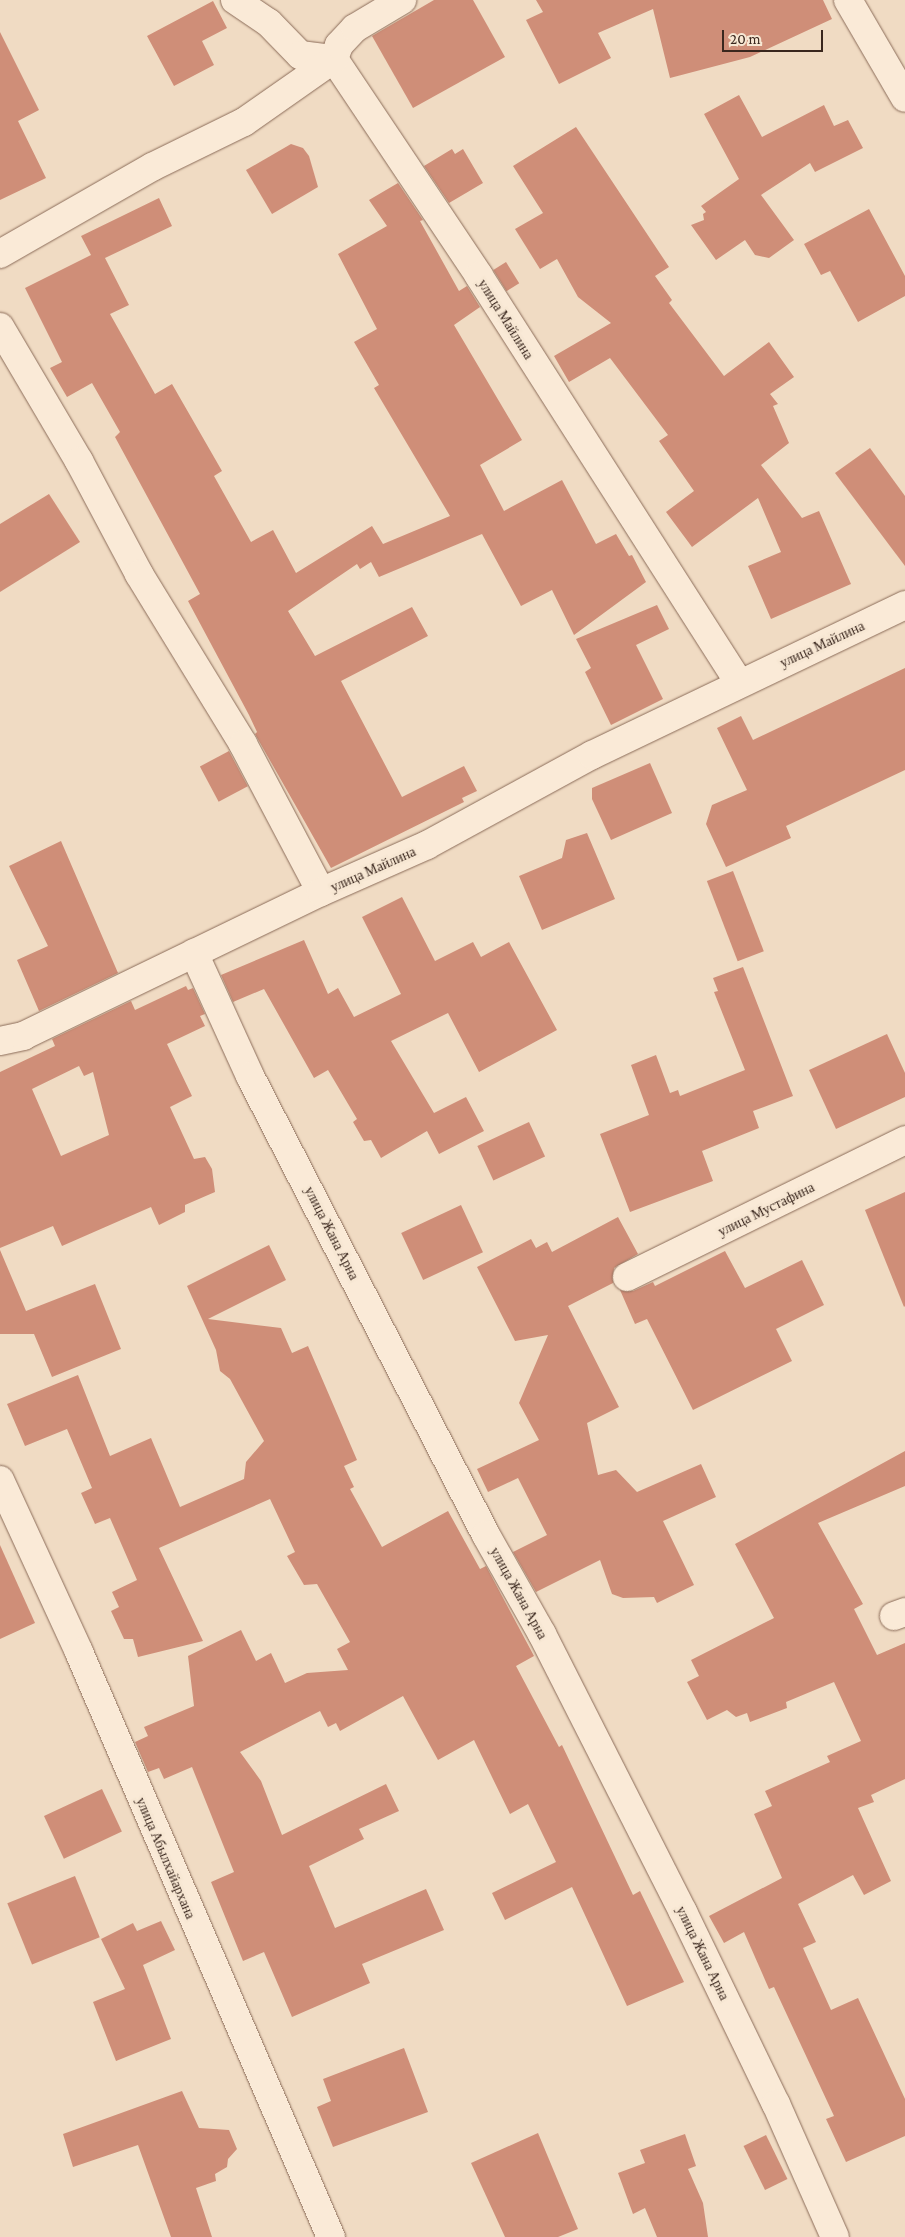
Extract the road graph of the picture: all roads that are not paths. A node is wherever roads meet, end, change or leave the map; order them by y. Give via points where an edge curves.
1 (235, 0) edge
2 (402, 0) edge
3 (848, 0) edge
4 (334, 59) junction
5 (905, 98) edge
6 (0, 254) edge
7 (0, 327) edge
8 (905, 605) edge
9 (739, 682) junction
10 (321, 892) junction
11 (194, 953) junction
12 (0, 1041) edge
13 (905, 1140) edge
14 (627, 1277) dead end
15 (0, 1480) edge
16 (331, 2237) edge
17 (834, 2237) edge

1 - 4 street via 269,23 300,55
2 - 4 street via 355,28 339,45
3 - 5 street
4 - 6 street via 244,122 152,168
4 - 9 street, улица Майлина via 479,276
7 - 10 street via 79,461 139,574 274,799
8 - 9 street, улица Майлина
9 - 10 street, улица Майлина via 592,755 428,845
10 - 11 street, улица Майлина
11 - 12 street, улица Майлина via 23,1036
11 - 17 street, улица Жана Арна via 250,1076 486,1534 542,1634 683,1912 776,2104
13 - 14 street, улица Мустафина
15 - 16 street, улица Абылхайархана via 79,1652

